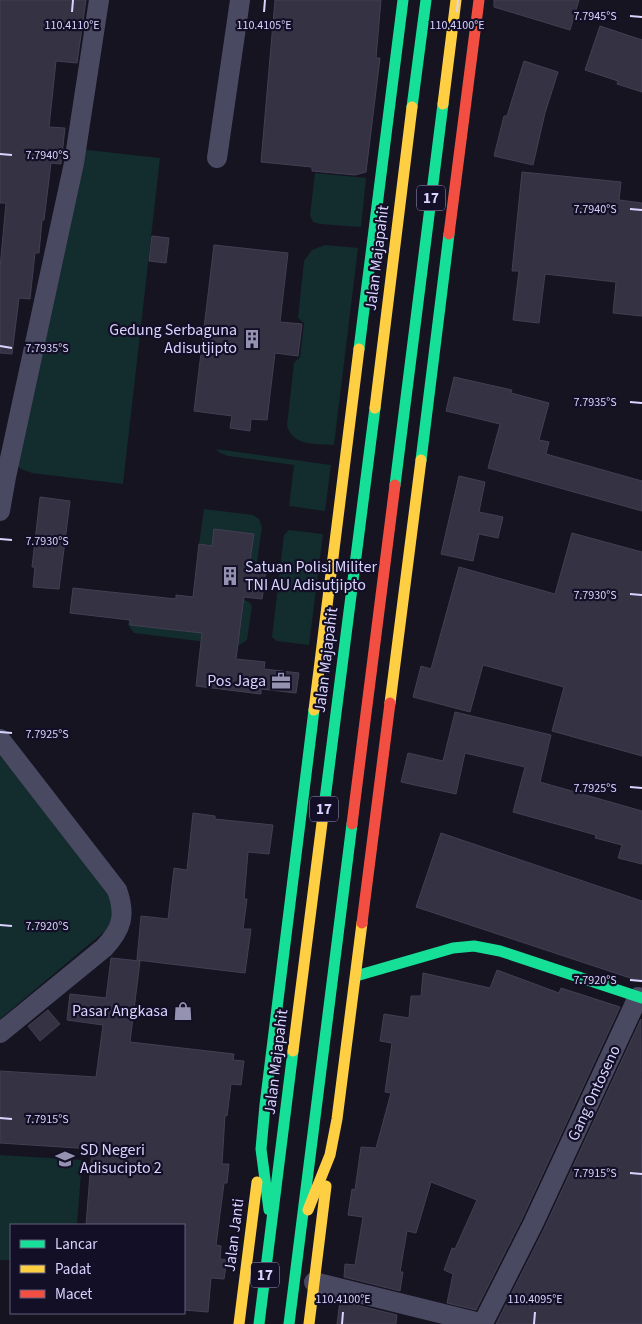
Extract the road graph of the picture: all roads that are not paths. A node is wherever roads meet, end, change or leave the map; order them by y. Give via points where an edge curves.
1 (99, 0) edge
2 (240, 0) edge
3 (403, 0) edge
4 (426, 0) edge
5 (456, 0) edge
6 (479, 0) edge
7 (392, 95) junction
8 (414, 98) junction
9 (217, 158) dead end
10 (0, 511) edge
11 (370, 687) junction
12 (392, 690) junction
13 (0, 739) edge
14 (293, 890) junction
15 (314, 892) junction
16 (356, 976) junction
17 (640, 997) edge
18 (0, 1033) edge
19 (261, 1149) junction
20 (330, 1155) junction
21 (271, 1226) junction
22 (301, 1228) junction
23 (314, 1282) junction
24 (447, 1320) edge
25 (239, 1324) edge
26 (259, 1324) edge
27 (289, 1324) edge
28 (309, 1324) edge
29 (483, 1324) edge

1 - 10 street via 74,163
2 - 9 street
3 - 7 main road
4 - 8 main road, Jalan Majapahit / 17
5 - 11 main road, 17
6 - 12 main road
7 - 8 main road
7 - 14 main road
8 - 15 main road, Jalan Majapahit / 17
11 - 12 main road
11 - 22 main road, 17
12 - 16 main road
13 - 18 street via 117,890 122,905 121,921 104,948
14 - 15 main road
14 - 19 main road
15 - 21 main road, Jalan Majapahit / 17
16 - 17 main road via 453,948 474,946 500,950
16 - 20 main road
17 - 29 street, Gang Ontoseno
19 - 21 main road
19 - 25 main road, Jalan Janti
20 - 22 main road
20 - 23 main road
21 - 26 main road, Jalan Majapahit / 17
22 - 27 main road, 17
23 - 24 street
23 - 28 main road
24 - 29 street

